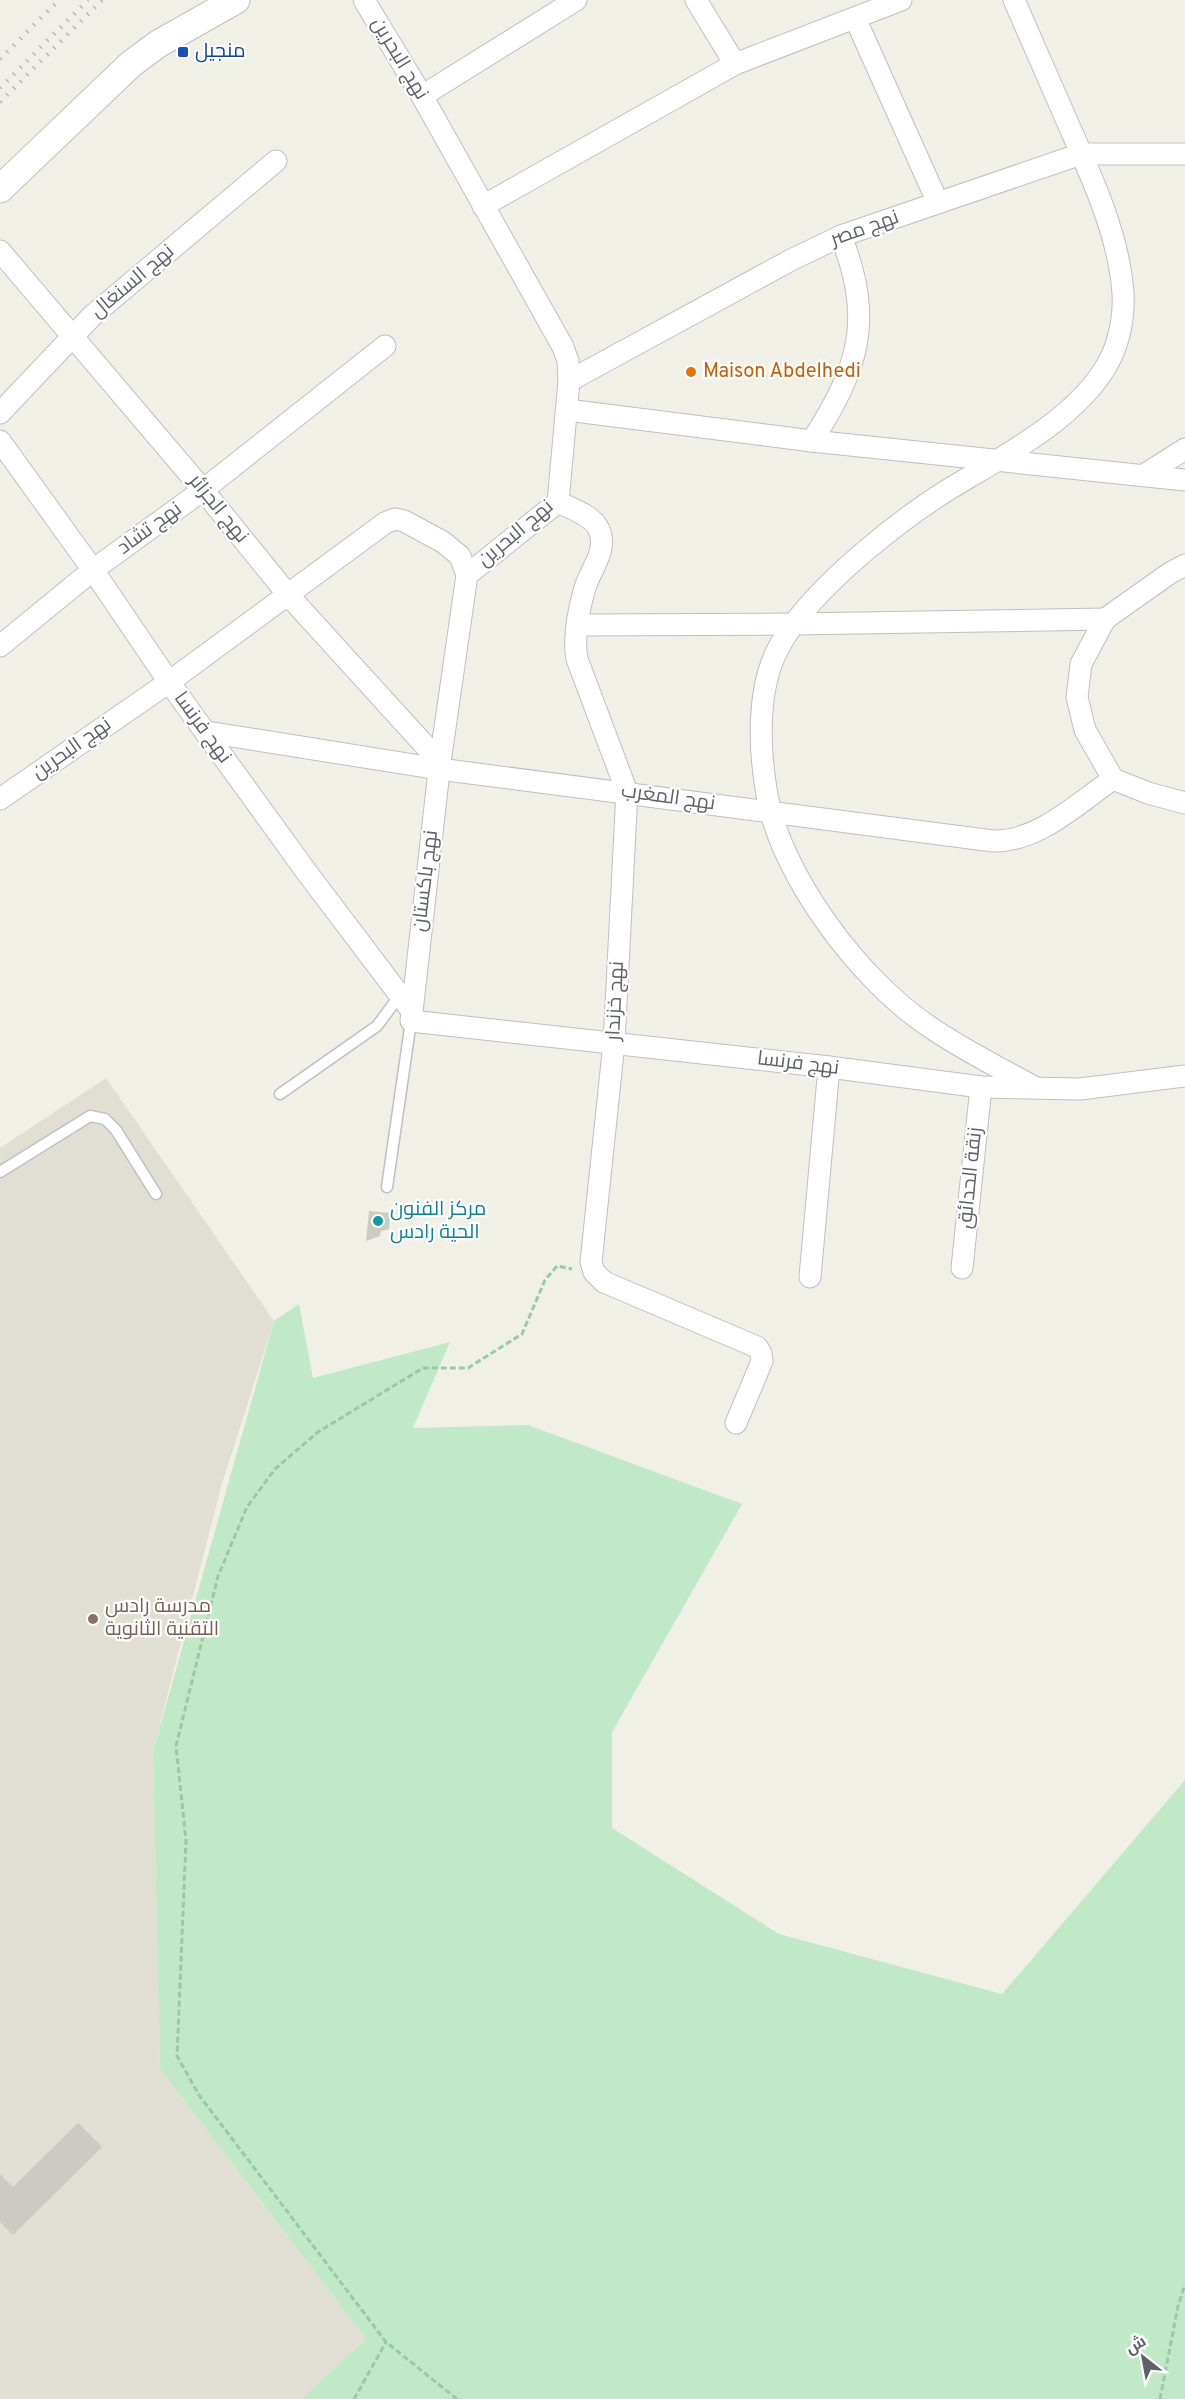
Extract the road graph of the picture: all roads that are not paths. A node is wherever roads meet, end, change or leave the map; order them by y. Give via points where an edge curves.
1 (236, 0) edge
2 (364, 0) edge
3 (576, 0) edge
4 (696, 0) edge
5 (901, 0) edge
6 (1014, 0) edge
7 (855, 18) junction
8 (735, 64) junction
9 (422, 96) junction
10 (1081, 154) junction
11 (1185, 154) edge
12 (276, 161) dead end
13 (0, 189) edge
14 (938, 203) junction
15 (483, 206) junction
16 (841, 236) junction
17 (0, 251) edge
18 (73, 337) junction
19 (385, 346) dead end
20 (569, 381) junction
21 (567, 410) junction
22 (0, 413) edge
23 (0, 441) edge
24 (812, 441) junction
25 (1185, 449) edge
26 (998, 462) junction
27 (1144, 475) junction
28 (1185, 480) edge
29 (203, 490) junction
30 (558, 502) junction
31 (1185, 565) edge
32 (93, 570) junction
33 (467, 575) junction
34 (289, 596) junction
35 (1105, 619) junction
36 (795, 624) junction
37 (578, 625) junction
38 (0, 646) edge
39 (169, 682) junction
40 (207, 732) junction
41 (440, 766) junction
42 (1113, 779) junction
43 (627, 792) junction
44 (0, 799) edge
45 (1185, 803) edge
46 (770, 811) junction
47 (408, 1009) junction
48 (614, 1043) junction
49 (829, 1067) junction
50 (1185, 1076) edge
51 (981, 1087) junction
52 (1036, 1088) junction
53 (280, 1094) dead end
54 (0, 1172) edge
55 (387, 1187) dead end
56 (156, 1194) dead end
57 (962, 1268) dead end
58 (810, 1277) dead end
59 (736, 1423) dead end

1 - 13 street via 158,44 131,64
2 - 9 street, نهج البحرين
3 - 9 street
4 - 8 street
5 - 7 street
6 - 10 street
7 - 8 street
7 - 14 street
8 - 15 street
9 - 15 street, نهج البحرين
10 - 11 street, نهج مصر
10 - 14 street, نهج مصر
10 - 26 street via 1103,208 1119,268 1123,296 1114,350 1096,381 1076,403
12 - 18 street, نهج السنغال via 93,315
14 - 16 street, نهج مصر
15 - 20 street, نهج البحرين via 563,347
16 - 20 street, نهج مصر
16 - 24 street via 858,291 859,331 848,377
17 - 18 street, نهج الجزائر
18 - 22 street, نهج السنغال
18 - 29 street, نهج الجزائر
19 - 29 street, نهج تشاد
20 - 21 street, نهج البحرين
21 - 24 street
21 - 30 street, نهج البحرين
23 - 32 street, نهج فرنسا
24 - 26 street
25 - 27 street
26 - 27 street
26 - 36 street via 963,480 883,537 826,586
27 - 28 street
29 - 32 street, نهج تشاد
29 - 34 street, نهج الجزائر
30 - 33 street, نهج البحرين
30 - 37 street, نهج خزندار via 597,526 601,540 601,551 584,589
31 - 35 street
32 - 38 street, نهج تشاد
32 - 39 street, نهج فرنسا
33 - 34 street, نهج البحرين via 460,556 443,542 395,519
33 - 41 street, نهج باكستان
34 - 39 street, نهج البحرين
34 - 41 street, نهج الجزائر
35 - 36 street
35 - 42 street via 1081,664 1077,697 1085,730
36 - 37 street
36 - 46 street via 779,646 763,704 760,743
37 - 43 street, نهج خزندار via 574,645 578,659
39 - 40 street, نهج فرنسا
39 - 44 street, نهج البحرين
40 - 41 street, نهج المغرب
40 - 47 street, نهج فرنسا
41 - 43 street, نهج المغرب
41 - 47 street, نهج باكستان
42 - 45 street via 1148,794
42 - 46 street, نهج المغرب via 1048,824 1009,842
43 - 46 street, نهج المغرب
43 - 48 street, نهج خزندار
46 - 52 street via 805,890 829,926 882,988 926,1024
47 - 48 street, نهج فرنسا
47 - 53 lane
47 - 55 lane, نهج باكستان
48 - 49 street, نهج فرنسا
48 - 59 street, نهج خزندار via 591,1262 594,1272 604,1282 757,1347 762,1361
49 - 51 street, نهج فرنسا
49 - 58 street
50 - 52 street, نهج فرنسا via 1080,1089
51 - 52 street, نهج فرنسا
51 - 57 street, زنقة الحدائق
54 - 56 lane via 90,1116 105,1119 116,1130

